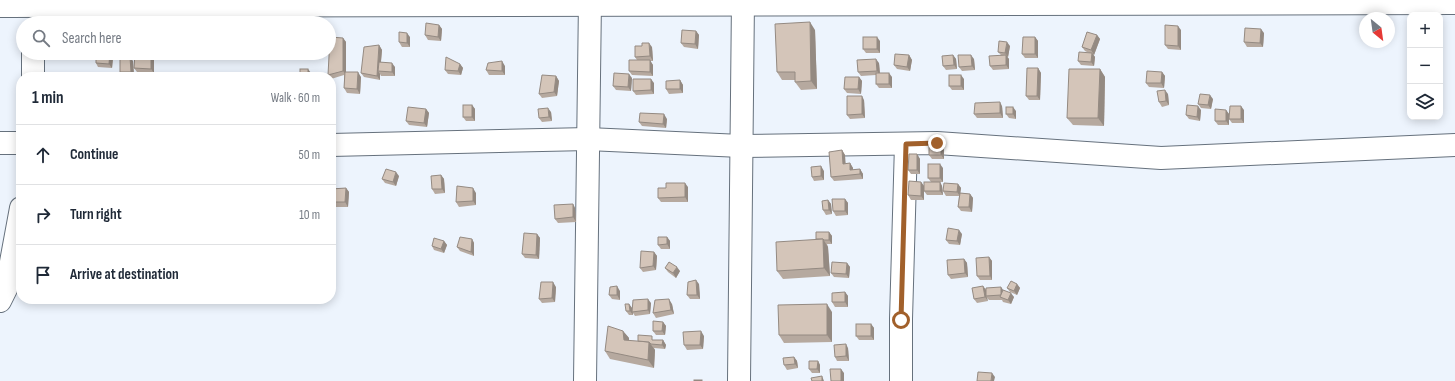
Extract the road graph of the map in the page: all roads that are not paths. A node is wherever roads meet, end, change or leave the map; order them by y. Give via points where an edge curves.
1 (743, 2) edge
2 (899, 2) edge
3 (1281, 2) edge
4 (227, 3) edge
5 (590, 3) edge
6 (1455, 3) edge
7 (0, 6) edge
8 (33, 10) edge
9 (33, 60) edge
10 (33, 72) edge
11 (588, 139) junction
12 (0, 143) edge
13 (16, 143) edge
14 (906, 144) junction
15 (336, 145) edge
16 (1455, 145) edge
17 (741, 146) junction
18 (16, 235) edge
19 (0, 301) edge
20 (585, 381) edge
21 (739, 381) edge
22 (901, 381) edge

1 - 2 street
1 - 5 street
1 - 17 street
2 - 3 street
3 - 6 street
4 - 5 street
4 - 8 street
5 - 11 street
7 - 8 street
9 - 10 street
11 - 15 street
11 - 17 street
11 - 20 street
12 - 13 street
14 - 16 street via 937,143 1161,158
14 - 17 street
14 - 22 street
17 - 21 street
18 - 19 street via 6,289

